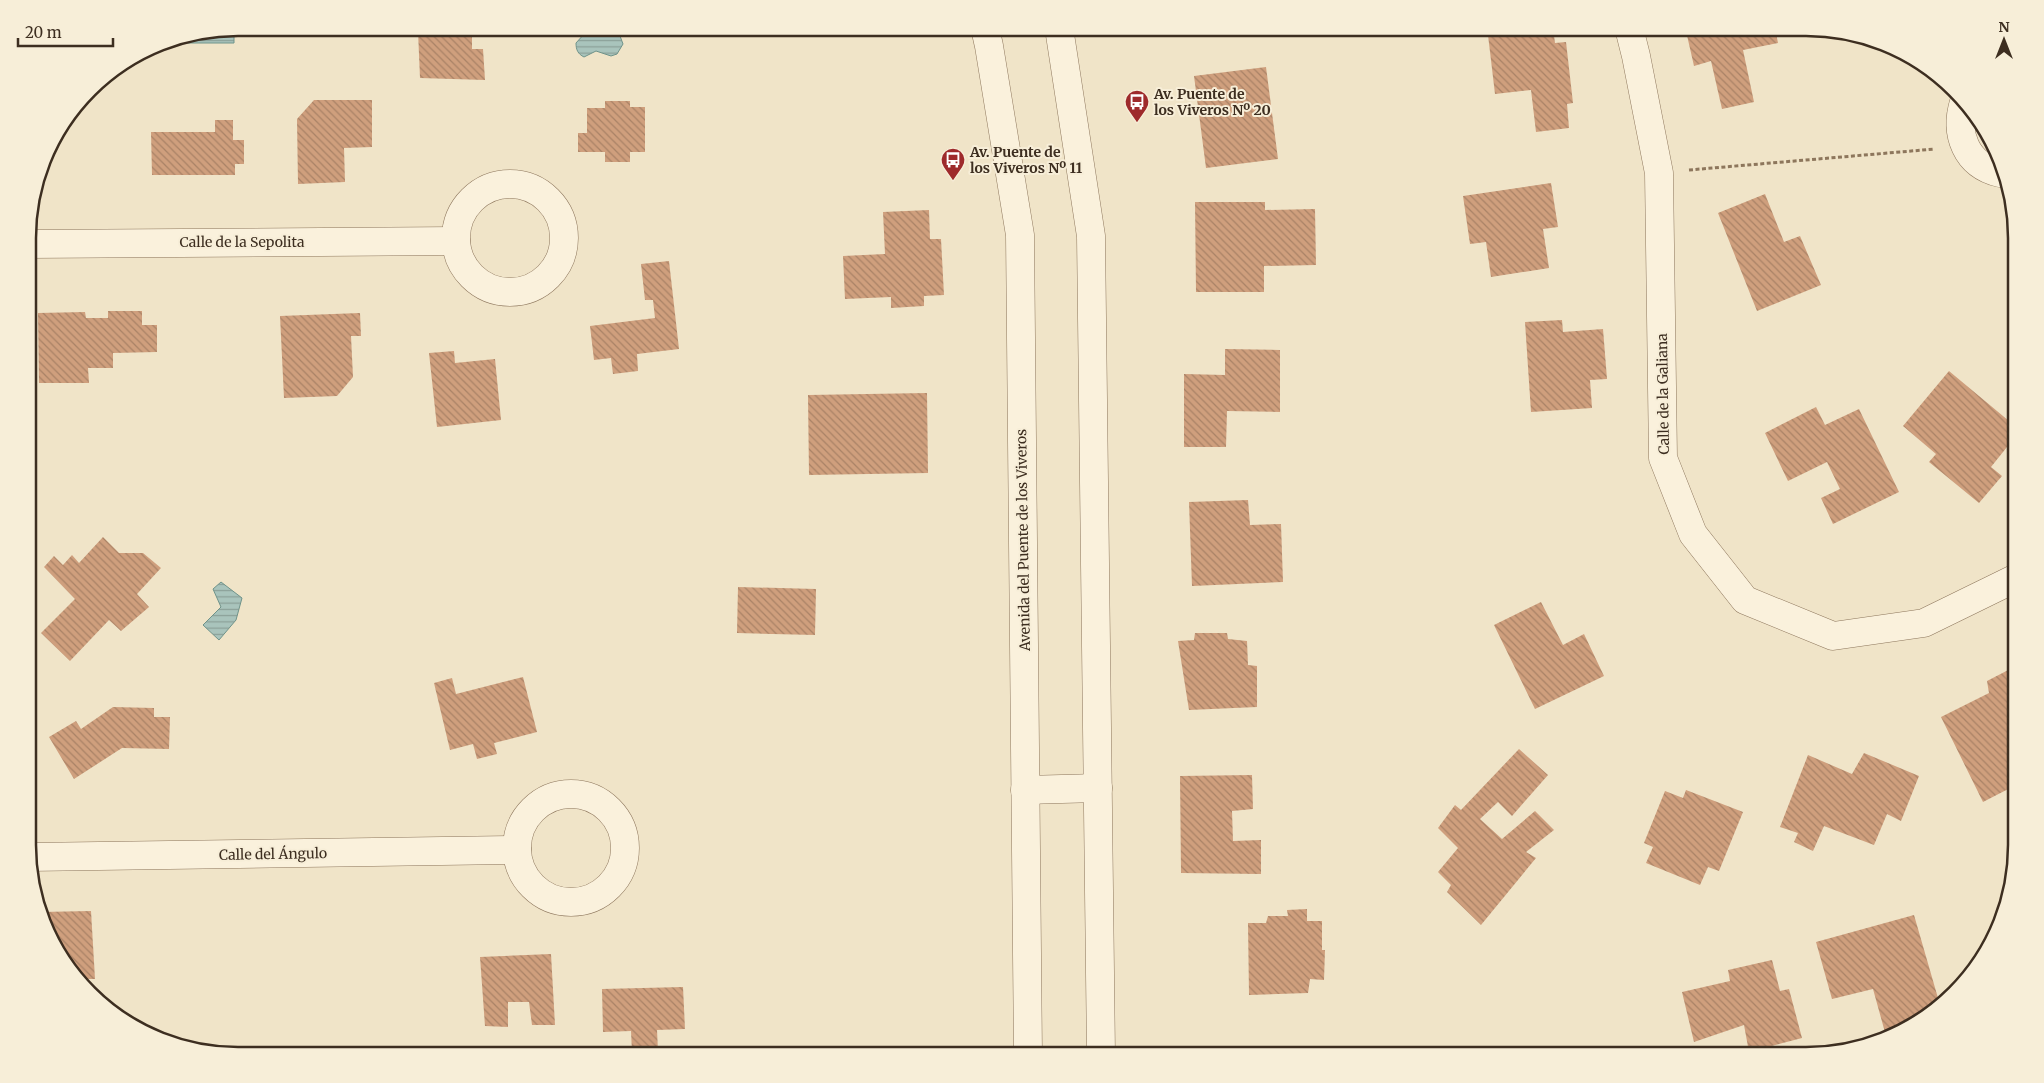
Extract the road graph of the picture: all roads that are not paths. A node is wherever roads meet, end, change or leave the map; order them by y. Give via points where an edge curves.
1 (986, 36) edge
2 (1060, 36) edge
3 (1631, 36) edge
4 (1962, 109) edge
5 (1997, 172) edge
6 (456, 241) dead end
7 (36, 244) edge
8 (2008, 582) edge
9 (1098, 788) junction
10 (1025, 790) junction
11 (516, 850) dead end
12 (37, 857) edge
13 (1028, 1047) edge
14 (1101, 1047) edge

1 - 10 street, Avenida del Puente de los Viveros via 1020,236
2 - 9 street via 1091,236
3 - 8 street, Calle de la Galiana via 1659,173 1663,458 1693,534 1745,600 1833,636 1924,623
4 - 5 street via 1960,131 1965,147 1976,162
6 - 7 street, Calle de la Sepolita
9 - 10 street
9 - 14 street
10 - 13 street, Avenida del Puente de los Viveros
11 - 12 street, Calle del Ángulo

